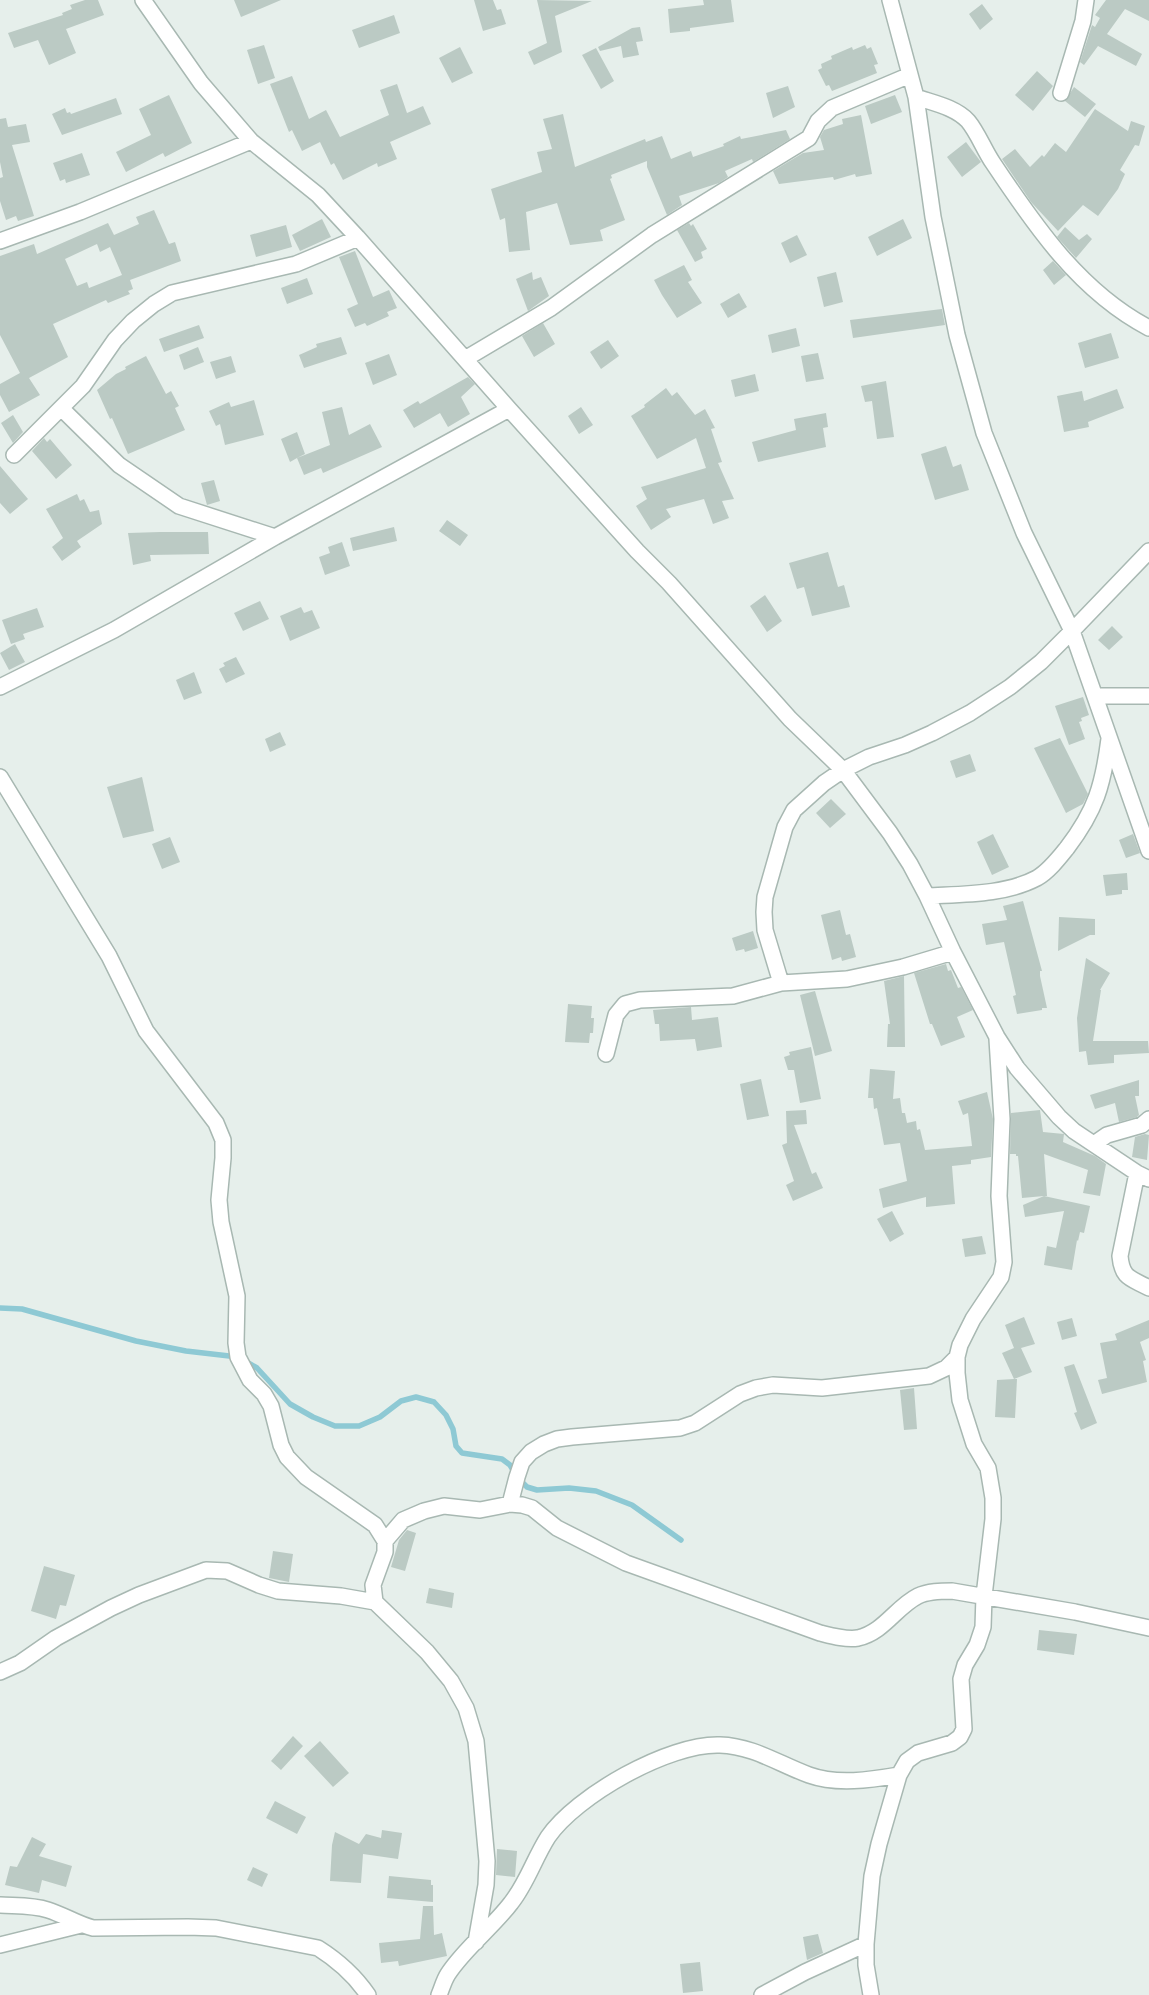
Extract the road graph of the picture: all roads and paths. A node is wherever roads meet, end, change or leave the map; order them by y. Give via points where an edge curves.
1 (143, 0) edge
2 (890, 0) edge
3 (1086, 0) edge
4 (910, 74) junction
5 (1061, 93) dead end
6 (916, 97) junction
7 (251, 141) junction
8 (358, 238) junction
9 (0, 241) edge
10 (1149, 328) edge
11 (465, 359) junction
12 (62, 409) junction
13 (509, 409) junction
14 (14, 455) dead end
15 (274, 537) junction
16 (1149, 551) edge
17 (1072, 631) junction
18 (0, 687) edge
19 (1095, 696) junction
20 (1149, 696) edge
21 (1109, 736) junction
22 (843, 770) junction
23 (0, 777) edge
24 (1149, 850) edge
25 (928, 896) junction
26 (953, 952) junction
27 (781, 983) junction
28 (997, 1037) junction
29 (606, 1054) dead end
30 (1149, 1119) edge
31 (1094, 1144) junction
32 (1143, 1176) edge
33 (1149, 1288) edge
34 (957, 1357) junction
35 (510, 1504) junction
36 (385, 1541) junction
37 (984, 1596) junction
38 (375, 1602) junction
39 (1149, 1628) edge
40 (0, 1672) edge
41 (899, 1775) junction
42 (0, 1905) edge
43 (81, 1925) junction
44 (476, 1942) junction
45 (866, 1944) junction
46 (0, 1945) edge
47 (368, 1995) edge
48 (439, 1995) edge
49 (762, 1995) edge
50 (871, 1995) edge

1 - 7 street via 202,83
2 - 4 street
3 - 5 street via 1083,21
4 - 6 street
4 - 11 street via 832,108 818,121 809,138 652,235 551,308
6 - 10 street via 952,110 968,121 1047,239 1083,280 1132,319
6 - 17 street via 933,217 957,335 984,433 1024,533
7 - 8 street via 318,195
7 - 9 street via 80,212
8 - 11 street
8 - 12 street via 296,264 172,293 147,310 115,340 83,386
11 - 13 street
12 - 14 street
12 - 15 street via 119,465 179,506
13 - 15 street
13 - 22 street via 790,720
15 - 18 street via 114,630
16 - 17 street
17 - 19 street
17 - 22 street via 1010,687 970,713 932,733
19 - 20 street
19 - 21 street
21 - 24 street
21 - 25 street via 1105,773 1094,806 1078,833 1044,872 1016,886
22 - 25 street via 890,833
22 - 27 street via 794,810 785,827 764,912 765,930
23 - 36 street via 109,956 146,1031 216,1123 223,1140 219,1200 237,1296 238,1357 250,1380 271,1406 287,1457 306,1477 375,1525
25 - 26 street
26 - 27 street via 904,968 847,979
26 - 28 street
27 - 29 street via 733,996 640,1000 625,1004 616,1016
28 - 31 street via 1017,1068 1059,1117
28 - 34 street via 1002,1119 999,1196 1004,1262 1001,1277 973,1319
30 - 31 street via 1142,1125 1106,1136
31 - 32 street
32 - 33 street via 1120,1256 1127,1276
34 - 35 street via 946,1368 929,1376 822,1388 773,1385 756,1388 740,1394 695,1423 680,1428 557,1438 531,1452 522,1462
34 - 37 street via 960,1400 974,1444 988,1468 992,1498 993,1519
35 - 36 street via 480,1510 444,1506 424,1511 403,1520
35 - 37 street via 532,1508 557,1528 626,1563 820,1634 839,1638 858,1638 879,1629 918,1596 935,1591
36 - 38 street via 385,1552 373,1585
37 - 39 street
37 - 41 street via 983,1627 962,1679 964,1728 960,1737 952,1743 918,1753 907,1761
38 - 40 street via 278,1591 227,1571 206,1570 111,1608
38 - 44 street via 427,1652 451,1681 466,1708 476,1741 487,1861
41 - 44 street via 855,1780 826,1779 732,1746 706,1746 673,1753 608,1785 560,1823 548,1836 519,1894
41 - 45 street via 872,1876
42 - 43 street via 46,1910
43 - 46 street
43 - 47 street via 93,1928 216,1928 318,1948 352,1975
44 - 48 street via 448,1975
45 - 49 street
45 - 50 street

